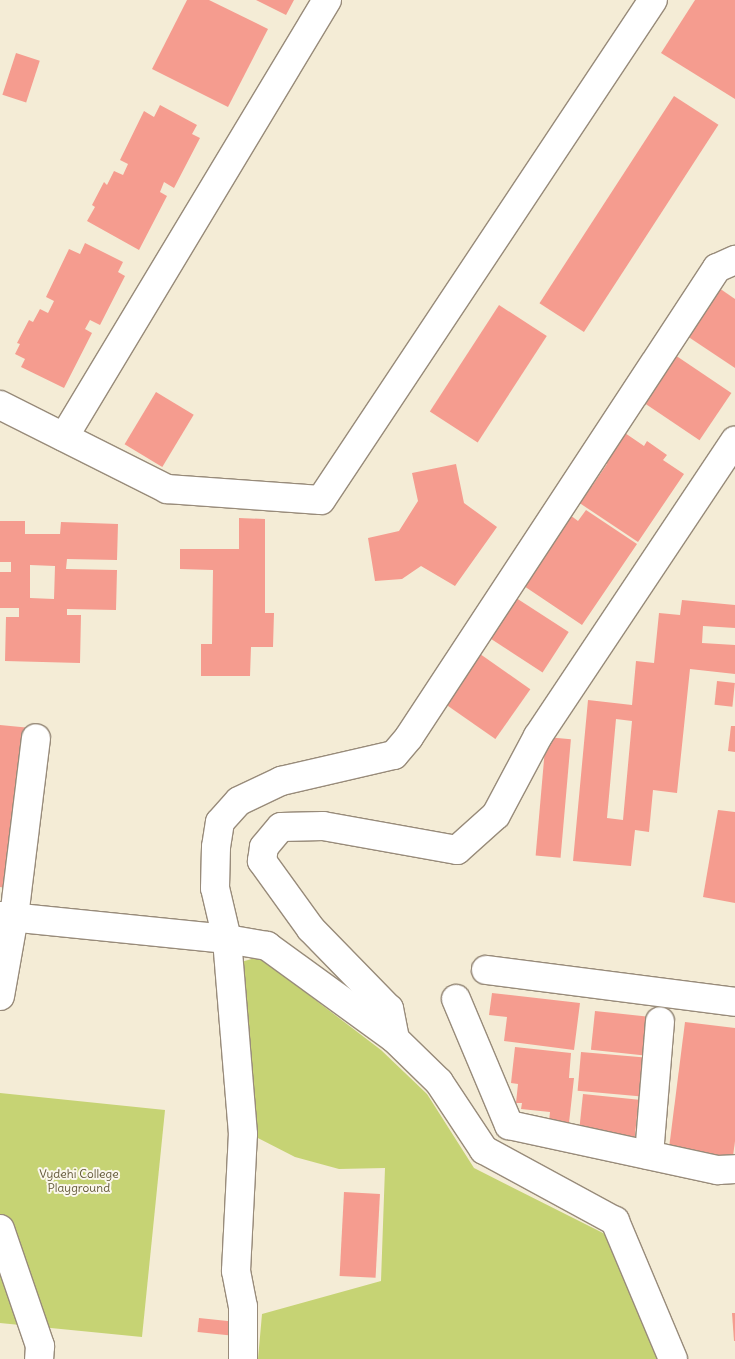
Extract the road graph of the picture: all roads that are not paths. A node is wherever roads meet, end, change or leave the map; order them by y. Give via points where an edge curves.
1 (327, 0) edge
2 (653, 0) edge
3 (735, 260) edge
4 (0, 405) edge
5 (64, 437) junction
6 (735, 441) edge
7 (36, 738) dead end
8 (7, 917) edge
9 (227, 939) junction
10 (486, 970) dead end
11 (0, 996) edge
12 (456, 999) dead end
13 (735, 1002) edge
14 (660, 1021) dead end
15 (395, 1039) junction
16 (649, 1155) junction
17 (735, 1169) edge
18 (0, 1229) edge
19 (39, 1359) edge
20 (243, 1359) edge
21 (673, 1359) edge

1 - 5 street
2 - 5 street via 321,500 167,489
3 - 9 street via 717,268 409,737 394,755 280,781 240,801 220,822 215,888
4 - 5 street
6 - 15 street via 538,736 496,815 457,850 323,826 281,827 264,846 262,861 311,929 389,1009
7 - 8 street
8 - 9 street
8 - 11 street
9 - 15 street via 267,946
9 - 20 street via 243,1134 236,1271 243,1307
10 - 13 street
12 - 16 street via 509,1125
14 - 16 street
15 - 21 street via 439,1082 484,1150 615,1221
16 - 17 street via 718,1170
18 - 19 street via 40,1346

